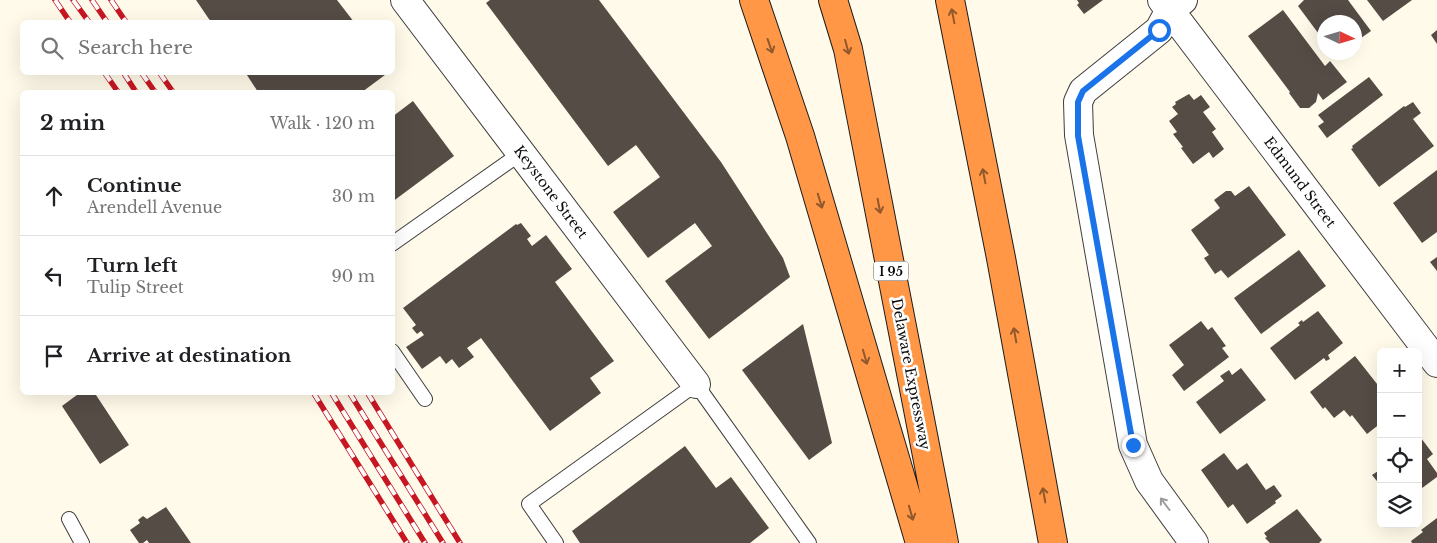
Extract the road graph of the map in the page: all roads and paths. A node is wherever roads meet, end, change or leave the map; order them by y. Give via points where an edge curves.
1 (405, 0) edge
2 (754, 0) edge
3 (833, 0) edge
4 (950, 0) edge
5 (1172, 3) edge
6 (521, 153) junction
7 (395, 242) edge
8 (395, 354) edge
9 (1437, 363) edge
10 (696, 384) junction
11 (425, 399) dead end
12 (69, 519) dead end
13 (82, 543) edge
14 (556, 543) edge
15 (809, 543) edge
16 (920, 543) edge
17 (944, 543) edge
18 (1053, 543) edge
19 (1194, 543) edge

1 - 6 street, Keystone Street
2 -> 16 highway via 800,136
3 -> 17 highway, Delaware Expressway / I 95 via 848,49
18 -> 4 highway
5 - 9 street, Edmund Street
19 -> 5 street via 1149,481 1133,445 1078,136 1078,102 1083,91 1159,30
6 - 7 lane
6 - 10 street, Keystone Street
8 - 11 lane
10 - 14 lane via 529,504
10 - 15 lane
12 - 13 lane

